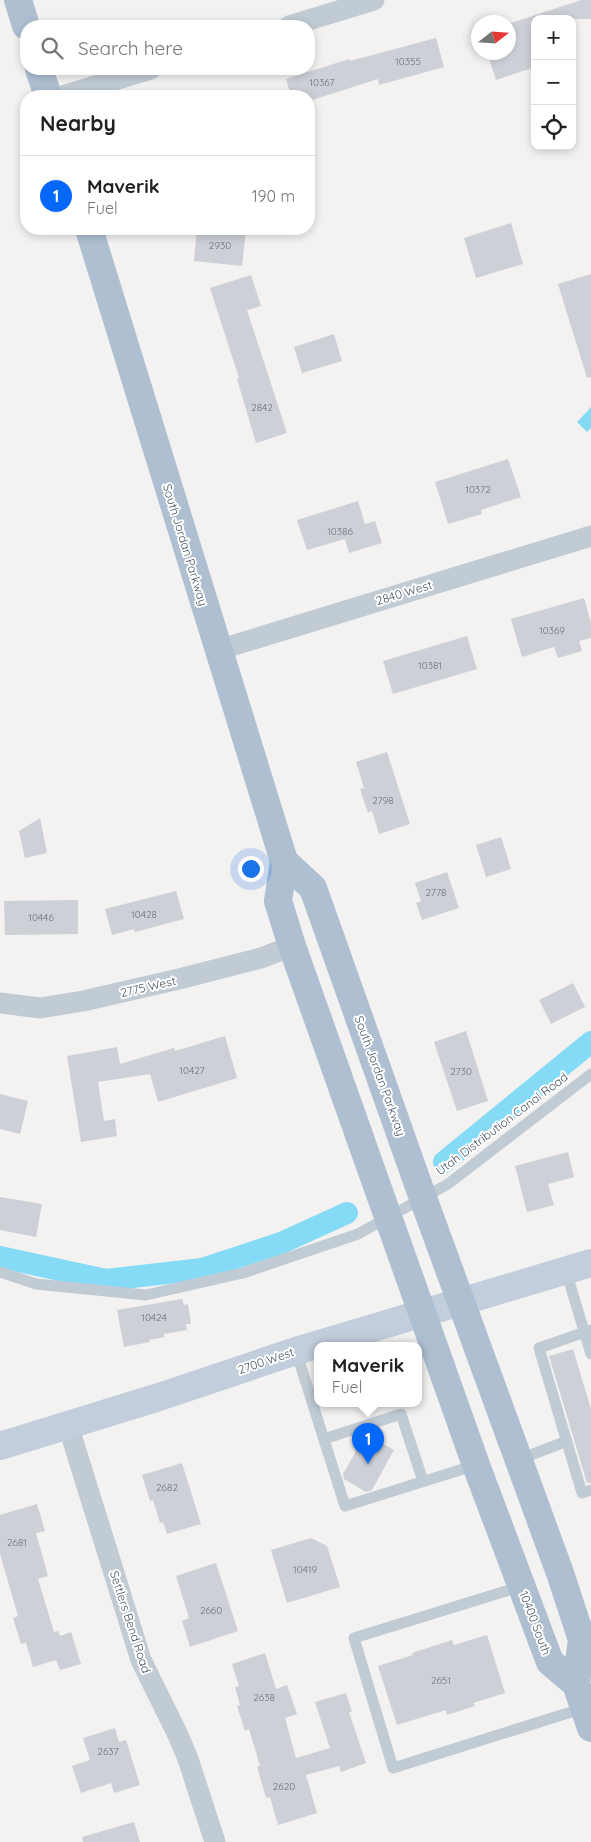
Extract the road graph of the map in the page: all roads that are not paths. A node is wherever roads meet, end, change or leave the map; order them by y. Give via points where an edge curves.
1 (18, 0) edge
2 (374, 0) edge
3 (24, 20) edge
4 (309, 20) edge
5 (42, 75) edge
6 (131, 75) edge
7 (46, 90) edge
8 (82, 90) edge
9 (91, 235) edge
10 (591, 536) edge
11 (218, 650) junction
12 (284, 861) junction
13 (292, 946) junction
14 (0, 1003) edge
15 (591, 1074) edge
16 (423, 1198) junction
17 (389, 1217) junction
18 (578, 1267) edge
19 (0, 1272) edge
20 (462, 1302) junction
21 (423, 1313) junction
22 (588, 1331) edge
23 (326, 1342) edge
24 (314, 1346) edge
25 (296, 1351) junction
26 (591, 1354) edge
27 (68, 1425) junction
28 (324, 1439) junction
29 (567, 1441) junction
30 (0, 1446) edge
31 (518, 1460) junction
32 (476, 1464) junction
33 (423, 1481) junction
34 (591, 1490) edge
35 (522, 1586) junction
36 (584, 1707) edge
37 (215, 1842) edge

1 - 3 main road
2 - 4 street
5 - 7 main road
6 - 8 street
9 - 11 main road, South Jordan Parkway
10 - 11 street, 2840 West
11 - 12 main road, South Jordan Parkway
12 - 13 main road, South Jordan Parkway via 278,902
12 - 16 main road, South Jordan Parkway via 313,888
13 - 14 street, 2775 West via 261,958 179,980 83,1001 40,1008
13 - 17 main road, South Jordan Parkway
15 - 16 lane, Utah Distribution Canal Road via 448,1184
16 - 17 lane, Utah Distribution Canal Road
16 - 20 main road, South Jordan Parkway
17 - 19 lane, Utah Distribution Canal Road via 358,1234 242,1273 146,1295 36,1284
17 - 21 main road, South Jordan Parkway
18 - 20 main road, 2700 West
18 - 22 lane
20 - 21 main road, 2700 West
20 - 31 main road
21 - 23 main road, 2700 West
21 - 32 main road, 10400 South
22 - 26 lane
22 - 29 lane via 539,1348
24 - 25 main road, 2700 West
25 - 27 main road, 2700 West
25 - 28 lane
27 - 30 main road, 2700 West
27 - 37 street, Settlers Bend Road via 141,1660 188,1759
28 - 33 lane via 400,1414
28 - 33 lane via 345,1506
29 - 31 lane
29 - 34 lane via 582,1493
31 - 36 main road via 582,1640
32 - 33 lane
32 - 35 main road, 10400 South
35 - 36 main road, 10400 South via 550,1662
35 - 36 lane via 354,1638 393,1768

